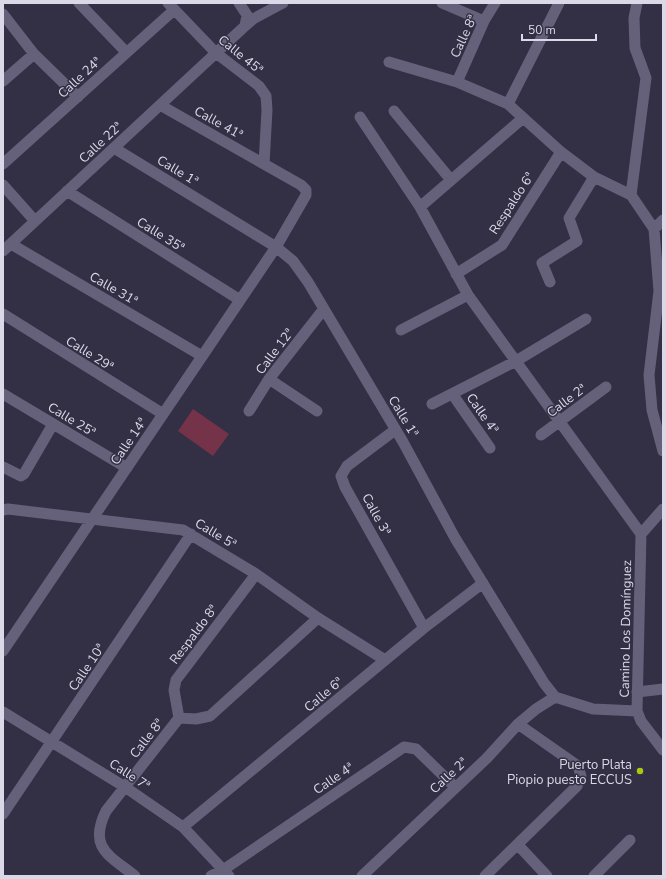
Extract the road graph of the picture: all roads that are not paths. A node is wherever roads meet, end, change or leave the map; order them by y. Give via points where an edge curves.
1 (79, 3) edge
2 (239, 3) edge
3 (283, 3) edge
4 (442, 3) edge
5 (495, 3) edge
6 (558, 3) edge
7 (637, 3) edge
8 (171, 6) edge
9 (3, 14) edge
10 (484, 21) junction
11 (245, 26) junction
12 (126, 52) junction
13 (216, 53) junction
14 (34, 54) junction
15 (389, 62) dead end
16 (3, 81) edge
17 (457, 82) junction
18 (78, 97) junction
19 (508, 104) junction
20 (160, 105) junction
21 (394, 111) dead end
22 (360, 117) dead end
23 (523, 118) junction
24 (114, 148) junction
25 (561, 152) junction
26 (3, 164) edge
27 (264, 164) junction
28 (594, 177) junction
29 (451, 180) junction
30 (3, 186) edge
31 (67, 191) junction
32 (631, 195) junction
33 (420, 207) junction
34 (663, 220) edge
35 (35, 222) junction
36 (654, 229) junction
37 (7, 247) edge
38 (276, 247) junction
39 (456, 274) junction
40 (550, 282) dead end
41 (661, 289) edge
42 (468, 295) junction
43 (240, 300) junction
44 (323, 310) junction
45 (3, 314) edge
46 (586, 319) dead end
47 (401, 330) dead end
48 (202, 356) junction
49 (516, 362) junction
50 (269, 379) junction
51 (606, 388) dead end
52 (3, 394) edge
53 (453, 395) junction
54 (432, 404) dead end
55 (249, 411) dead end
56 (317, 412) dead end
57 (163, 414) junction
58 (561, 422) junction
59 (53, 424) junction
60 (660, 429) edge
61 (396, 430) junction
62 (541, 435) dead end
63 (490, 448) dead end
64 (663, 451) edge
65 (3, 467) edge
66 (127, 468) junction
67 (663, 509) edge
68 (5, 512) edge
69 (91, 520) junction
70 (191, 534) junction
71 (641, 534) junction
72 (256, 574) junction
73 (483, 584) junction
74 (318, 618) junction
75 (424, 628) junction
76 (3, 651) edge
77 (385, 660) junction
78 (663, 688) edge
79 (637, 692) junction
80 (555, 697) junction
81 (637, 711) junction
82 (3, 712) edge
83 (179, 718) junction
84 (518, 724) junction
85 (51, 743) junction
86 (663, 750) edge
87 (126, 786) junction
88 (455, 786) junction
89 (3, 814) edge
90 (183, 827) junction
91 (630, 840) dead end
92 (518, 846) junction
93 (226, 873) edge
94 (135, 876) edge
95 (211, 876) edge
96 (362, 876) edge
97 (485, 876) edge
98 (547, 876) edge
99 (594, 876) edge

1 - 12 street
2 - 11 street via 247,15
3 - 11 street, Calle 22ª
4 - 10 street
5 - 10 street, Calle 8ª
6 - 19 street
7 - 32 street via 634,18 635,48 646,78
8 - 12 street, Calle 24ª
8 - 13 street, Calle 45ª
9 - 14 street
10 - 17 street, Calle 8ª
11 - 13 street, Calle 22ª
12 - 18 street, Calle 24ª
13 - 20 street, Calle 22ª
13 - 27 street, Calle 45ª via 259,86 266,96
14 - 16 street
14 - 18 street
15 - 17 street
17 - 19 street
18 - 26 street, Calle 24ª
19 - 23 street
20 - 24 street, Calle 22ª
20 - 27 street, Calle 41ª
21 - 29 street
22 - 33 street
23 - 25 street
23 - 29 street
24 - 31 street, Calle 22ª
24 - 38 street, Calle 1ª
25 - 28 street
25 - 39 street, Respaldo 6ª via 502,245
27 - 38 street, Calle 41ª via 306,190 306,195
28 - 32 street
28 - 40 street via 569,218 577,241 542,262
29 - 33 street
30 - 35 street
31 - 35 street, Calle 22ª
31 - 43 street, Calle 35ª
32 - 36 street
33 - 39 street
34 - 36 street
35 - 37 street, Calle 22ª
36 - 41 street
37 - 48 street, Calle 31ª
38 - 43 street, Calle 14ª
38 - 44 street, Calle 1ª via 293,261
39 - 42 street
41 - 60 street via 649,375 652,410
42 - 47 street
42 - 49 street
43 - 48 street, Calle 14ª
44 - 50 street, Calle 12ª
44 - 61 street, Calle 1ª
45 - 57 street, Calle 29ª
46 - 49 street
48 - 57 street, Calle 14ª
49 - 53 street
49 - 58 street
50 - 55 street, Calle 12ª
50 - 56 street
51 - 58 street, Calle 2ª
52 - 59 street, Calle 25ª
53 - 54 street
53 - 63 street, Calle 4ª
57 - 66 street, Calle 14ª
58 - 62 street, Calle 2ª
58 - 71 street
59 - 65 street via 24,474 16,475
59 - 66 street, Calle 25ª
60 - 64 street
61 - 73 street, Calle 1ª
61 - 75 street, Calle 3ª via 347,466 342,476 345,487
66 - 69 street, Calle 14ª
67 - 71 street
68 - 69 street, Calle 5ª
69 - 70 street, Calle 5ª via 183,530
69 - 76 street, Calle 14ª
70 - 72 street, Calle 5ª
70 - 85 street, Calle 10ª
71 - 79 street, Camino Los Domínguez
72 - 74 street, Calle 5ª
72 - 83 street, Respaldo 8ª via 176,680 174,690
73 - 75 street, Calle 6ª
73 - 80 street, Calle 1ª
74 - 77 street, Calle 5ª
74 - 83 street, Calle 8ª via 210,716 196,719
75 - 77 street, Calle 6ª
77 - 90 street, Calle 6ª
78 - 79 street
79 - 81 street, Camino Los Domínguez
80 - 81 street via 593,709
80 - 84 street, Calle 2ª
81 - 86 street, Camino Los Domínguez via 641,721
82 - 85 street, Calle 7ª
83 - 87 street, Calle 8ª
84 - 88 street, Calle 2ª via 487,758
84 - 92 street via 578,766 581,776 577,786
85 - 87 street, Calle 7ª
85 - 89 street, Calle 10ª
87 - 90 street, Calle 7ª
87 - 94 street, Calle 8ª via 106,811 100,822 98,835 100,844 107,854
88 - 93 street, Calle 4ª via 416,749 404,747
88 - 96 street, Calle 2ª
90 - 93 street, Calle 7ª
91 - 99 street
92 - 97 street
92 - 98 street
93 - 95 street, Calle 4ª

